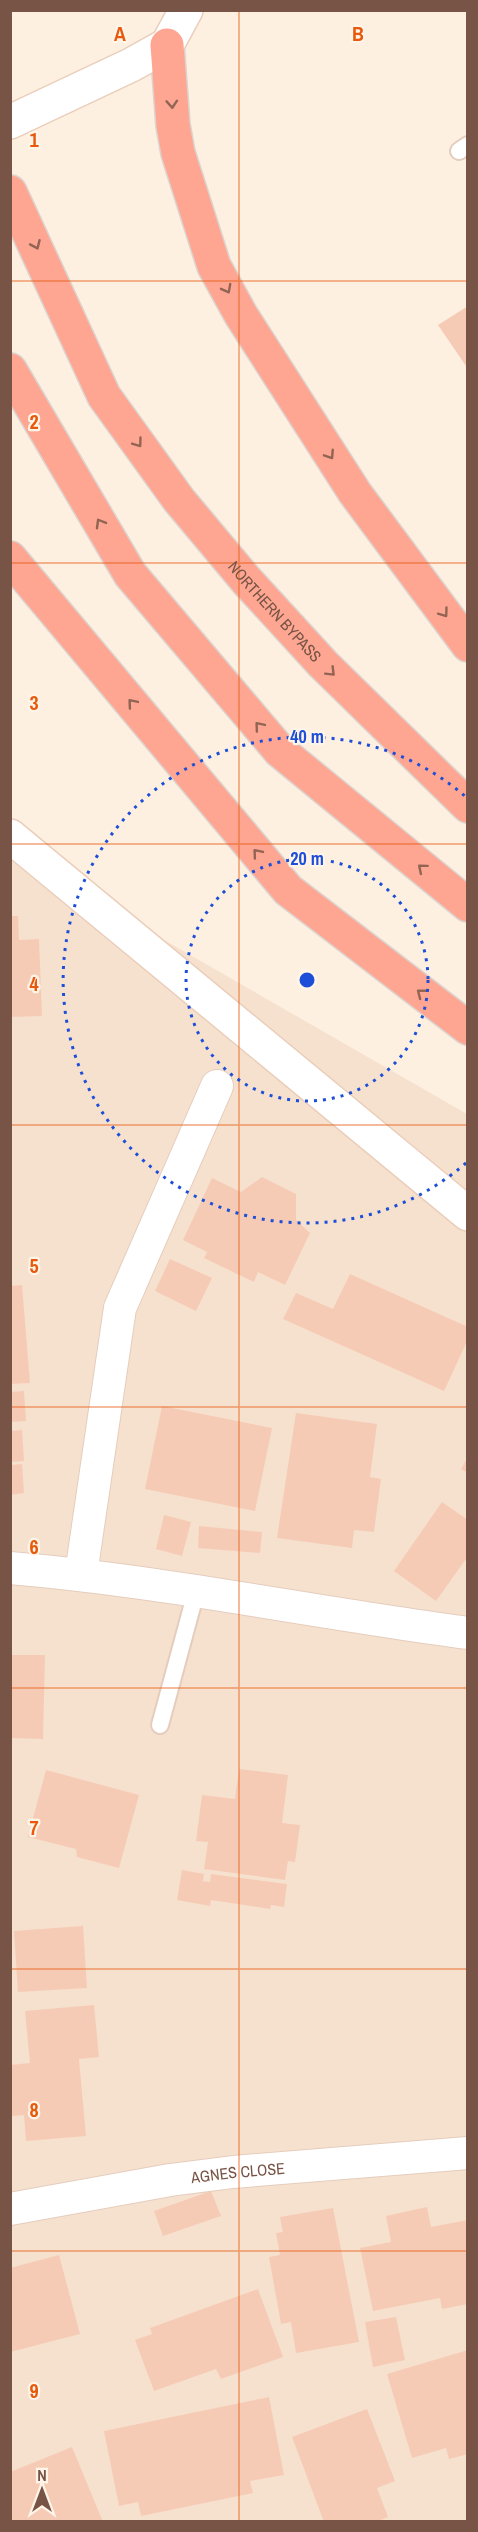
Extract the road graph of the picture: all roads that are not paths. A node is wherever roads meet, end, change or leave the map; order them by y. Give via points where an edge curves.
1 (186, 10) edge
2 (167, 45) junction
3 (10, 122) edge
4 (10, 192) edge
5 (10, 370) edge
6 (10, 558) edge
7 (468, 645) edge
8 (468, 806) edge
9 (10, 836) edge
10 (468, 905) edge
11 (468, 1028) edge
12 (217, 1086) dead end
13 (468, 1214) edge
14 (10, 1568) edge
15 (81, 1574) junction
16 (196, 1592) junction
17 (468, 1633) edge
18 (160, 1725) dead end
19 (468, 2153) edge
20 (10, 2209) edge

1 - 2 street
2 - 3 street
2 -> 7 highway via 178,153 214,266 355,493
4 -> 8 highway, NORTHERN BYPASS via 104,396 179,500 323,664
10 -> 5 highway via 280,750 130,574
11 -> 6 highway via 288,890
9 - 13 street
12 - 15 street via 120,1308
14 - 15 street
15 - 16 street
16 - 17 street
16 - 18 lane
19 - 20 street, AGNES CLOSE via 233,2172

